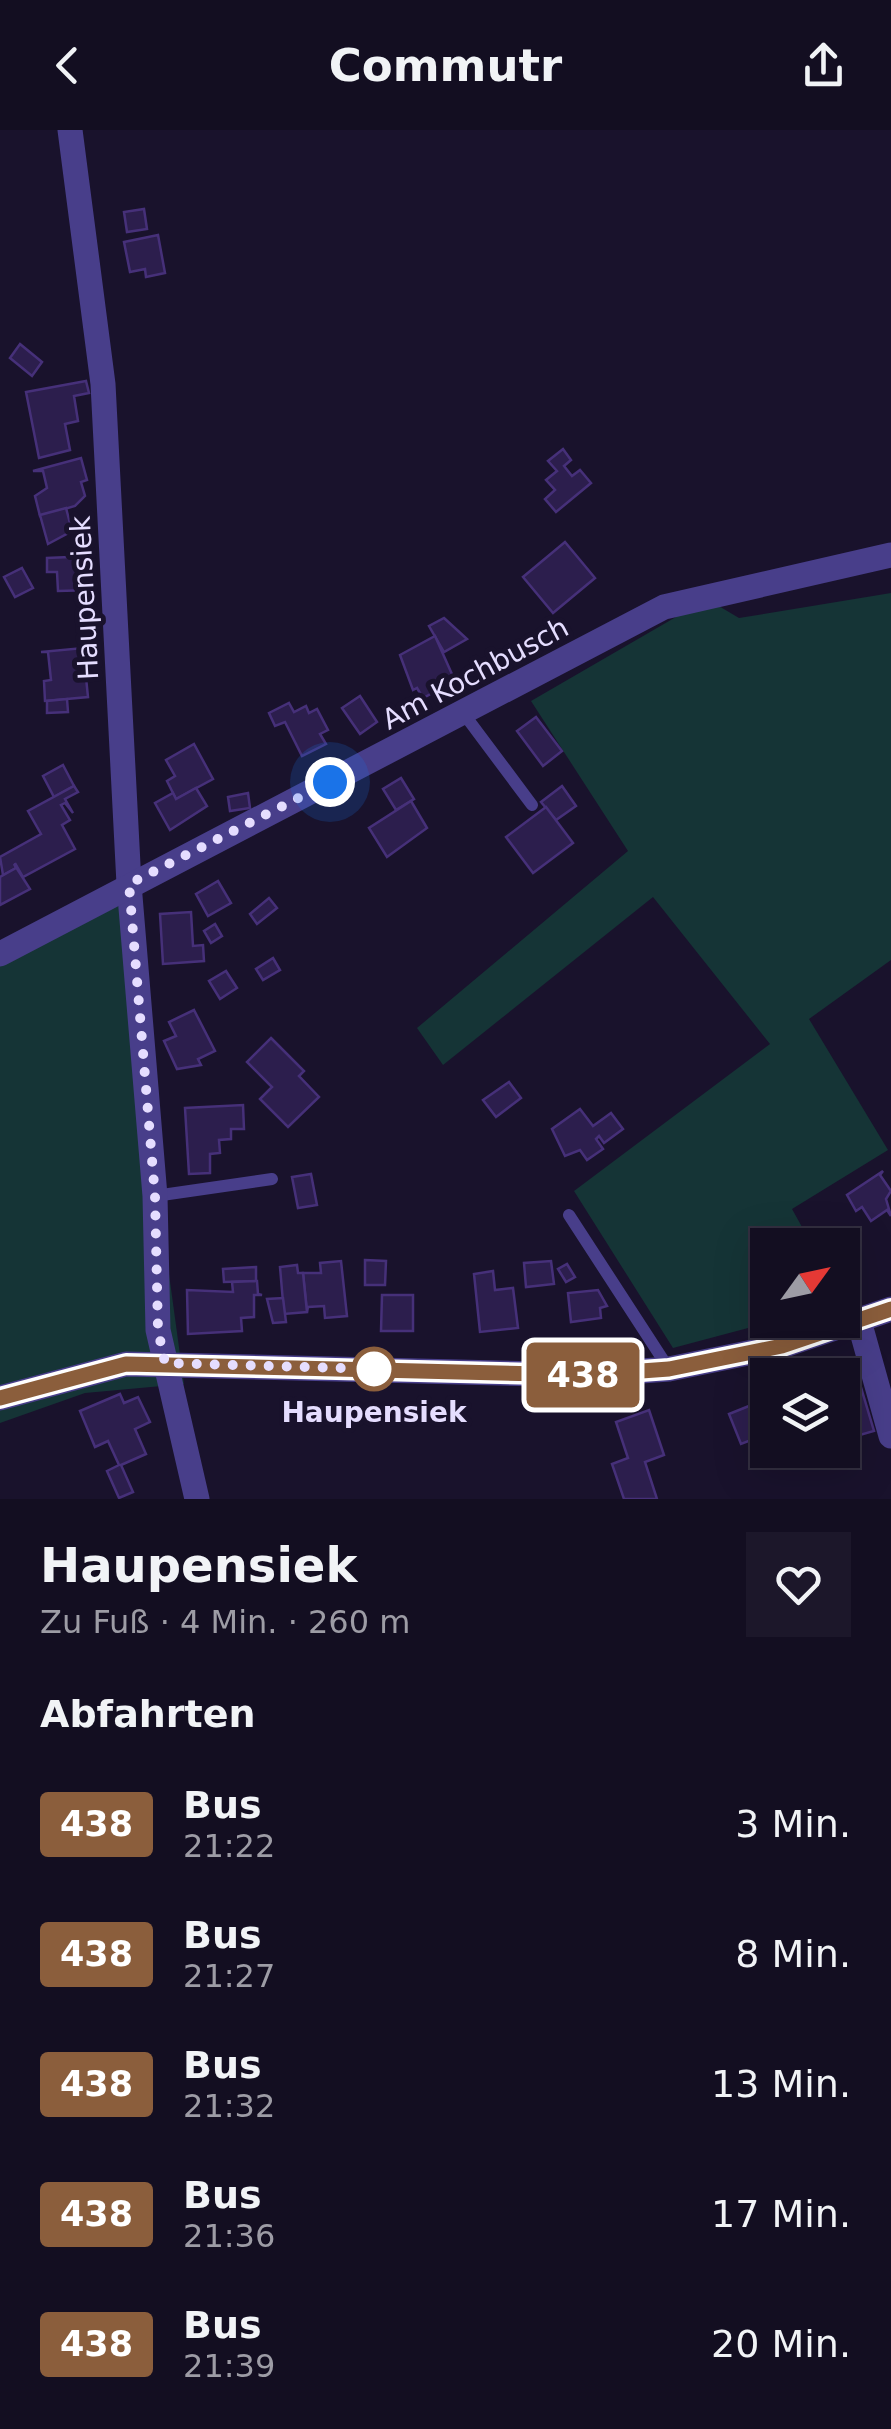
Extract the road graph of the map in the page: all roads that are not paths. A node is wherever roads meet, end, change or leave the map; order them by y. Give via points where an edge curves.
1 (70, 130) edge
2 (891, 555) edge
3 (464, 714) junction
4 (532, 805) dead end
5 (129, 884) junction
6 (0, 954) edge
7 (272, 1178) dead end
8 (155, 1196) junction
9 (568, 1215) dead end
10 (891, 1308) edge
11 (860, 1321) edge
12 (860, 1325) edge
13 (807, 1338) edge
14 (165, 1363) junction
15 (669, 1369) junction
16 (0, 1398) edge
17 (891, 1436) edge
18 (197, 1499) edge

1 - 5 street, Haupensiek via 104,384
2 - 3 street, Am Kochbusch via 664,607
3 - 4 lane
3 - 5 street, Am Kochbusch
5 - 6 street, Am Kochbusch
5 - 8 street, Haupensiek
7 - 8 lane
8 - 14 street, Haupensiek via 158,1330
9 - 15 lane
10 - 11 street
12 - 17 street
13 - 15 street
14 - 15 street via 586,1375
14 - 16 street via 99,1368
14 - 18 street, Haupensiek

